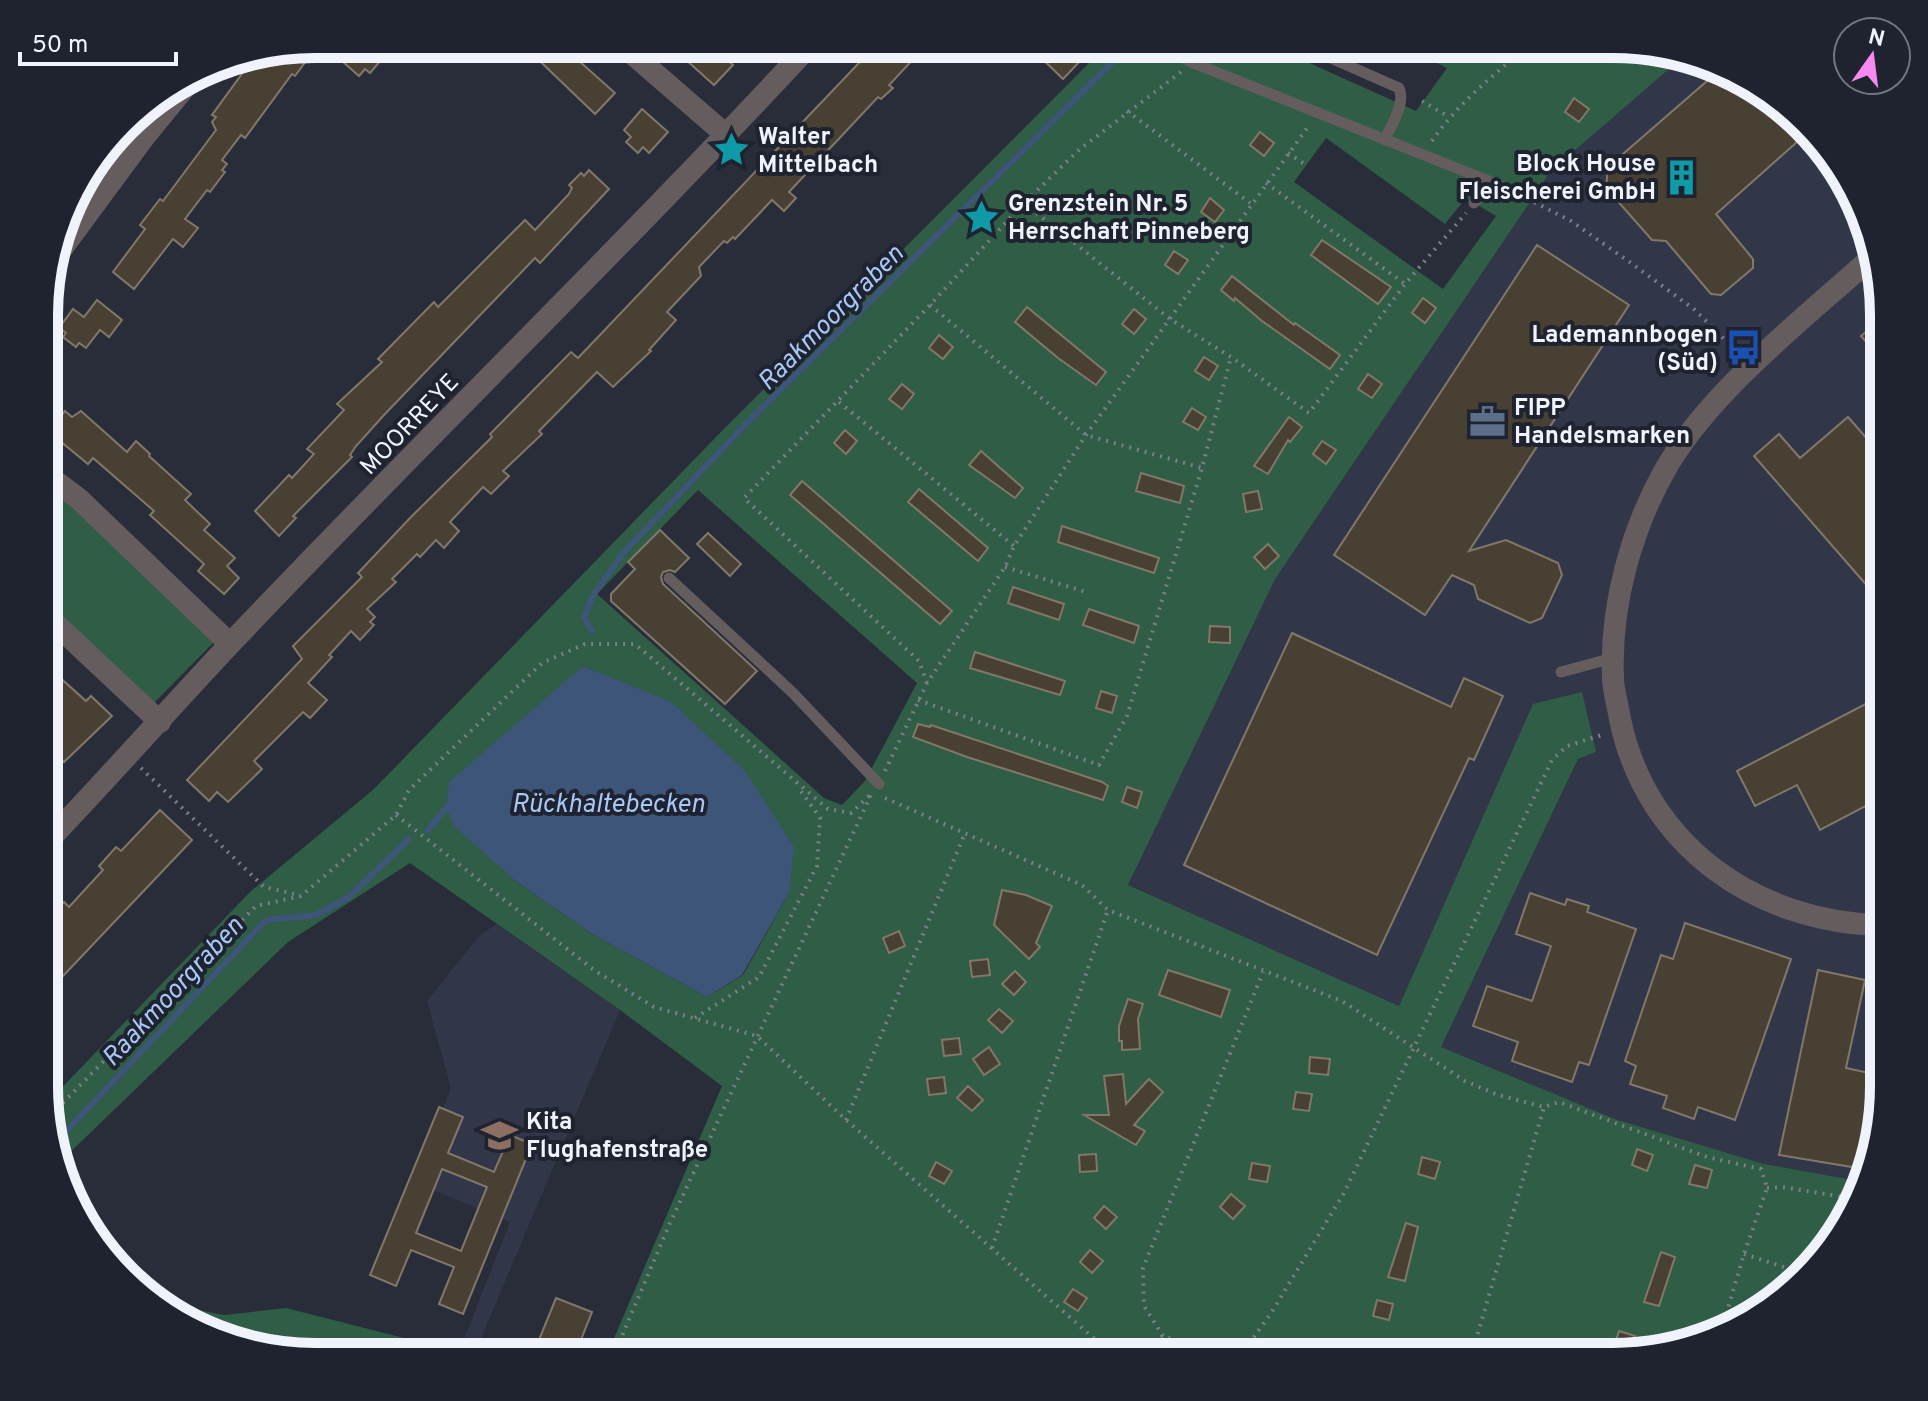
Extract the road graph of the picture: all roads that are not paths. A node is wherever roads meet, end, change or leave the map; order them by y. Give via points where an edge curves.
1 (637, 58) edge
2 (798, 58) edge
3 (1185, 59) edge
4 (1193, 59) edge
5 (1333, 59) edge
6 (1191, 62) junction
7 (174, 100) edge
8 (726, 135) junction
9 (1385, 140) junction
10 (1492, 182) junction
11 (1509, 189) road end
12 (1474, 203) road end
13 (70, 237) edge
14 (1865, 264) edge
15 (58, 483) edge
16 (669, 578) dead end
17 (58, 627) edge
18 (230, 644) junction
19 (1613, 658) junction
20 (1561, 672) dead end
21 (160, 722) junction
22 (876, 788) road end
23 (59, 830) edge
24 (1869, 923) edge

1 - 8 street
2 - 8 street, MOORREYE
3 - 6 lane
4 - 6 lane
5 - 9 lane via 1399,88 1401,104
6 - 9 lane
7 - 13 street
8 - 18 street, MOORREYE
9 - 10 lane
10 - 11 lane
10 - 12 lane
14 - 19 street via 1699,421 1665,471 1628,561
15 - 18 street
16 - 22 lane via 793,693
17 - 21 street
18 - 21 street, MOORREYE
19 - 20 lane
19 - 24 street via 1622,728 1651,802 1672,830 1733,884 1763,899 1819,918
21 - 23 street, MOORREYE

